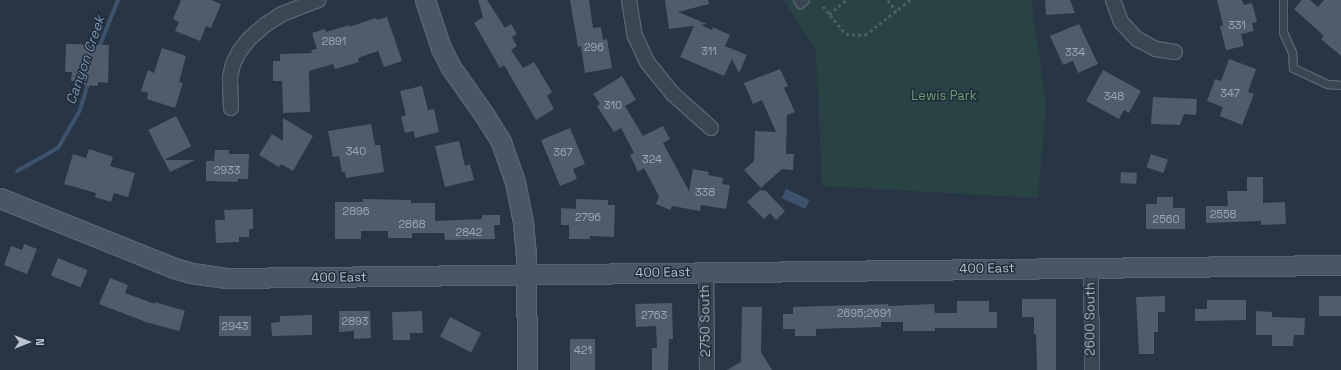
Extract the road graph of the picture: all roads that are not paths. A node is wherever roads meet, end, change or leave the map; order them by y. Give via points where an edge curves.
1 (318, 0) edge
2 (425, 0) edge
3 (629, 0) edge
4 (797, 0) edge
5 (805, 0) edge
6 (1113, 0) edge
7 (1283, 0) edge
8 (1175, 52) dead end
9 (1341, 85) edge
10 (231, 108) dead end
11 (711, 128) dead end
12 (0, 198) edge
13 (1341, 265) edge
14 (1091, 268) junction
15 (706, 273) junction
16 (527, 275) junction
17 (527, 370) edge
18 (707, 370) edge
19 (1092, 370) edge

1 - 10 street via 282,14 249,39 233,64 230,77
2 - 16 street via 434,30 450,66 485,116 508,161 520,201
3 - 11 street via 635,36 647,62 673,94
4 - 5 lane via 800,4
6 - 8 street via 1121,22 1136,39 1156,49
7 - 9 lane via 1283,32 1292,52 1293,68 1328,84
12 - 16 street, 400 East via 158,262 208,276 262,279
13 - 14 street, 400 East
14 - 15 street, 400 East
14 - 19 street, 2600 South
15 - 16 street, 400 East
15 - 18 street, 2750 South
16 - 17 street

